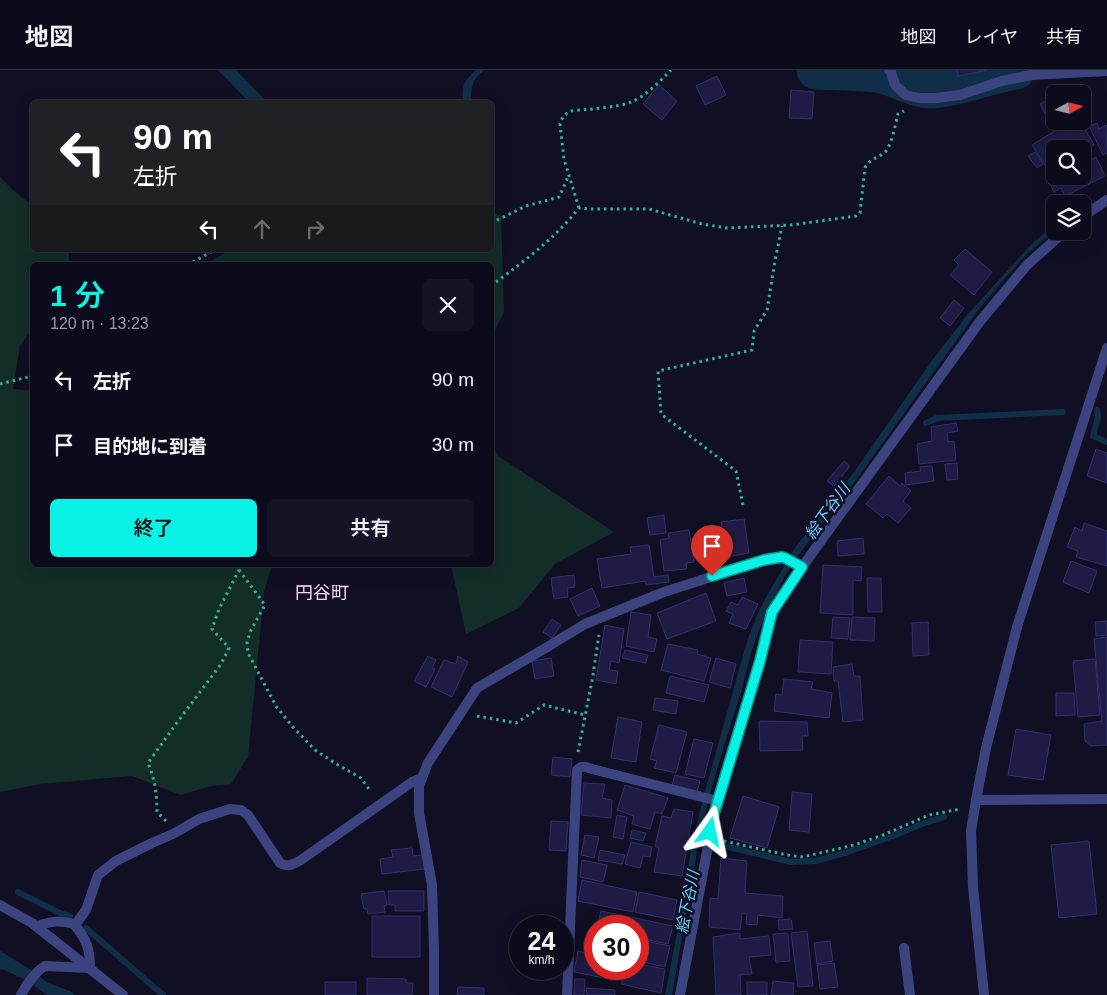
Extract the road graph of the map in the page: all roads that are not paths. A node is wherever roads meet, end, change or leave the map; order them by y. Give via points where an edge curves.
1 (891, 71) edge
2 (1107, 71) edge
3 (1030, 72) edge
4 (1107, 200) edge
5 (1091, 211) edge
6 (1055, 240) edge
7 (1107, 348) edge
8 (802, 567) junction
9 (422, 778) junction
10 (1107, 799) edge
11 (718, 801) junction
12 (975, 803) junction
13 (0, 905) edge
14 (75, 925) junction
15 (37, 926) junction
16 (904, 948) dead end
17 (90, 968) junction
18 (21, 995) edge
19 (123, 995) edge
20 (434, 995) edge
21 (567, 995) edge
22 (680, 995) edge
23 (910, 995) edge
24 (984, 995) edge

1 - 3 street via 895,85 906,95 919,98 960,95
2 - 3 street
4 - 5 street
6 - 8 street via 1027,266 981,320
7 - 12 street via 1017,627
8 - 9 street via 785,558 764,560 664,592 585,624 477,688 428,763
8 - 11 street via 772,612
9 - 14 street via 289,865 280,862 248,815 241,810 199,819 116,861 98,874 86,910
9 - 20 street via 419,813 432,885
10 - 12 street
11 - 21 street via 585,767 577,770
11 - 22 street
12 - 24 street via 971,831 973,887
13 - 15 street
14 - 15 street via 51,921
14 - 17 street via 88,947
15 - 17 street
16 - 23 street
17 - 18 street via 45,966
17 - 19 street

